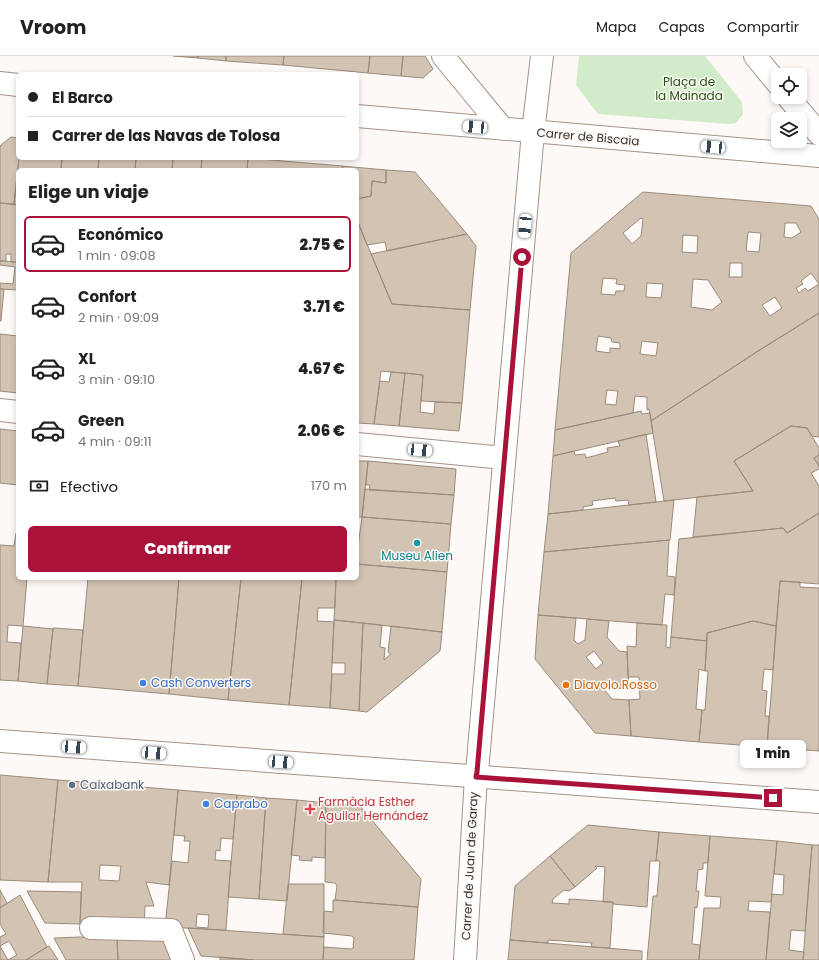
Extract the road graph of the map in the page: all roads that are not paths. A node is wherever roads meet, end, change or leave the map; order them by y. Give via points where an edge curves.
1 (443, 56) edge
2 (542, 56) edge
3 (755, 56) edge
4 (771, 75) edge
5 (0, 83) edge
6 (16, 85) edge
7 (794, 104) edge
8 (359, 116) edge
9 (503, 129) junction
10 (533, 132) junction
11 (819, 134) edge
12 (819, 156) edge
13 (0, 410) edge
14 (16, 412) edge
15 (359, 444) edge
16 (504, 458) junction
17 (0, 742) edge
18 (476, 777) junction
19 (819, 802) edge
20 (91, 928) dead end
21 (183, 960) edge
22 (464, 960) edge

1 - 9 street
2 - 10 street, Carrer de Juan de Garay
3 - 4 street
5 - 6 street
7 - 11 street
8 - 9 street, Carrer de Biscaia
9 - 10 street, Carrer de Biscaia
10 - 12 street, Carrer de Biscaia
10 - 16 street, Carrer de Juan de Garay
13 - 14 street
15 - 16 street
16 - 18 street, Carrer de Juan de Garay
17 - 18 street
18 - 19 street
18 - 22 street, Carrer de Juan de Garay
20 - 21 street via 171,930

